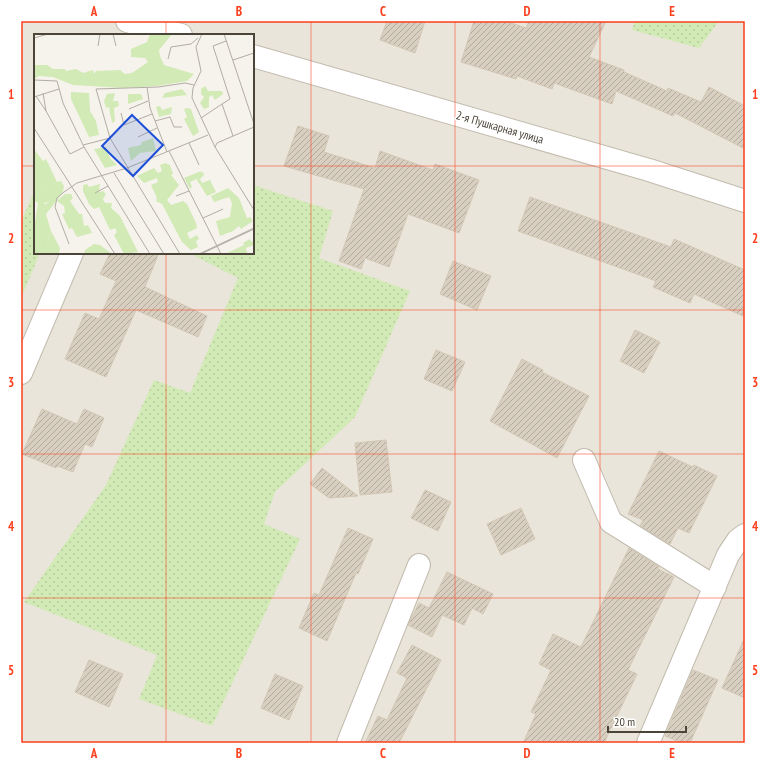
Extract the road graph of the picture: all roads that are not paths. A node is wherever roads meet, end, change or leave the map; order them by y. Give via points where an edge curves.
1 (127, 21) edge
2 (171, 31) edge
3 (254, 56) edge
4 (745, 201) edge
5 (72, 254) edge
6 (21, 373) edge
7 (584, 460) dead end
8 (745, 535) edge
9 (419, 565) dead end
10 (715, 587) junction
11 (348, 743) edge
12 (648, 743) edge

1 - 2 street
3 - 4 street, 2-я Пушкарная улица via 634,166
5 - 6 street
7 - 10 street via 611,522
8 - 10 street via 738,540 728,555
9 - 11 street
10 - 12 street

